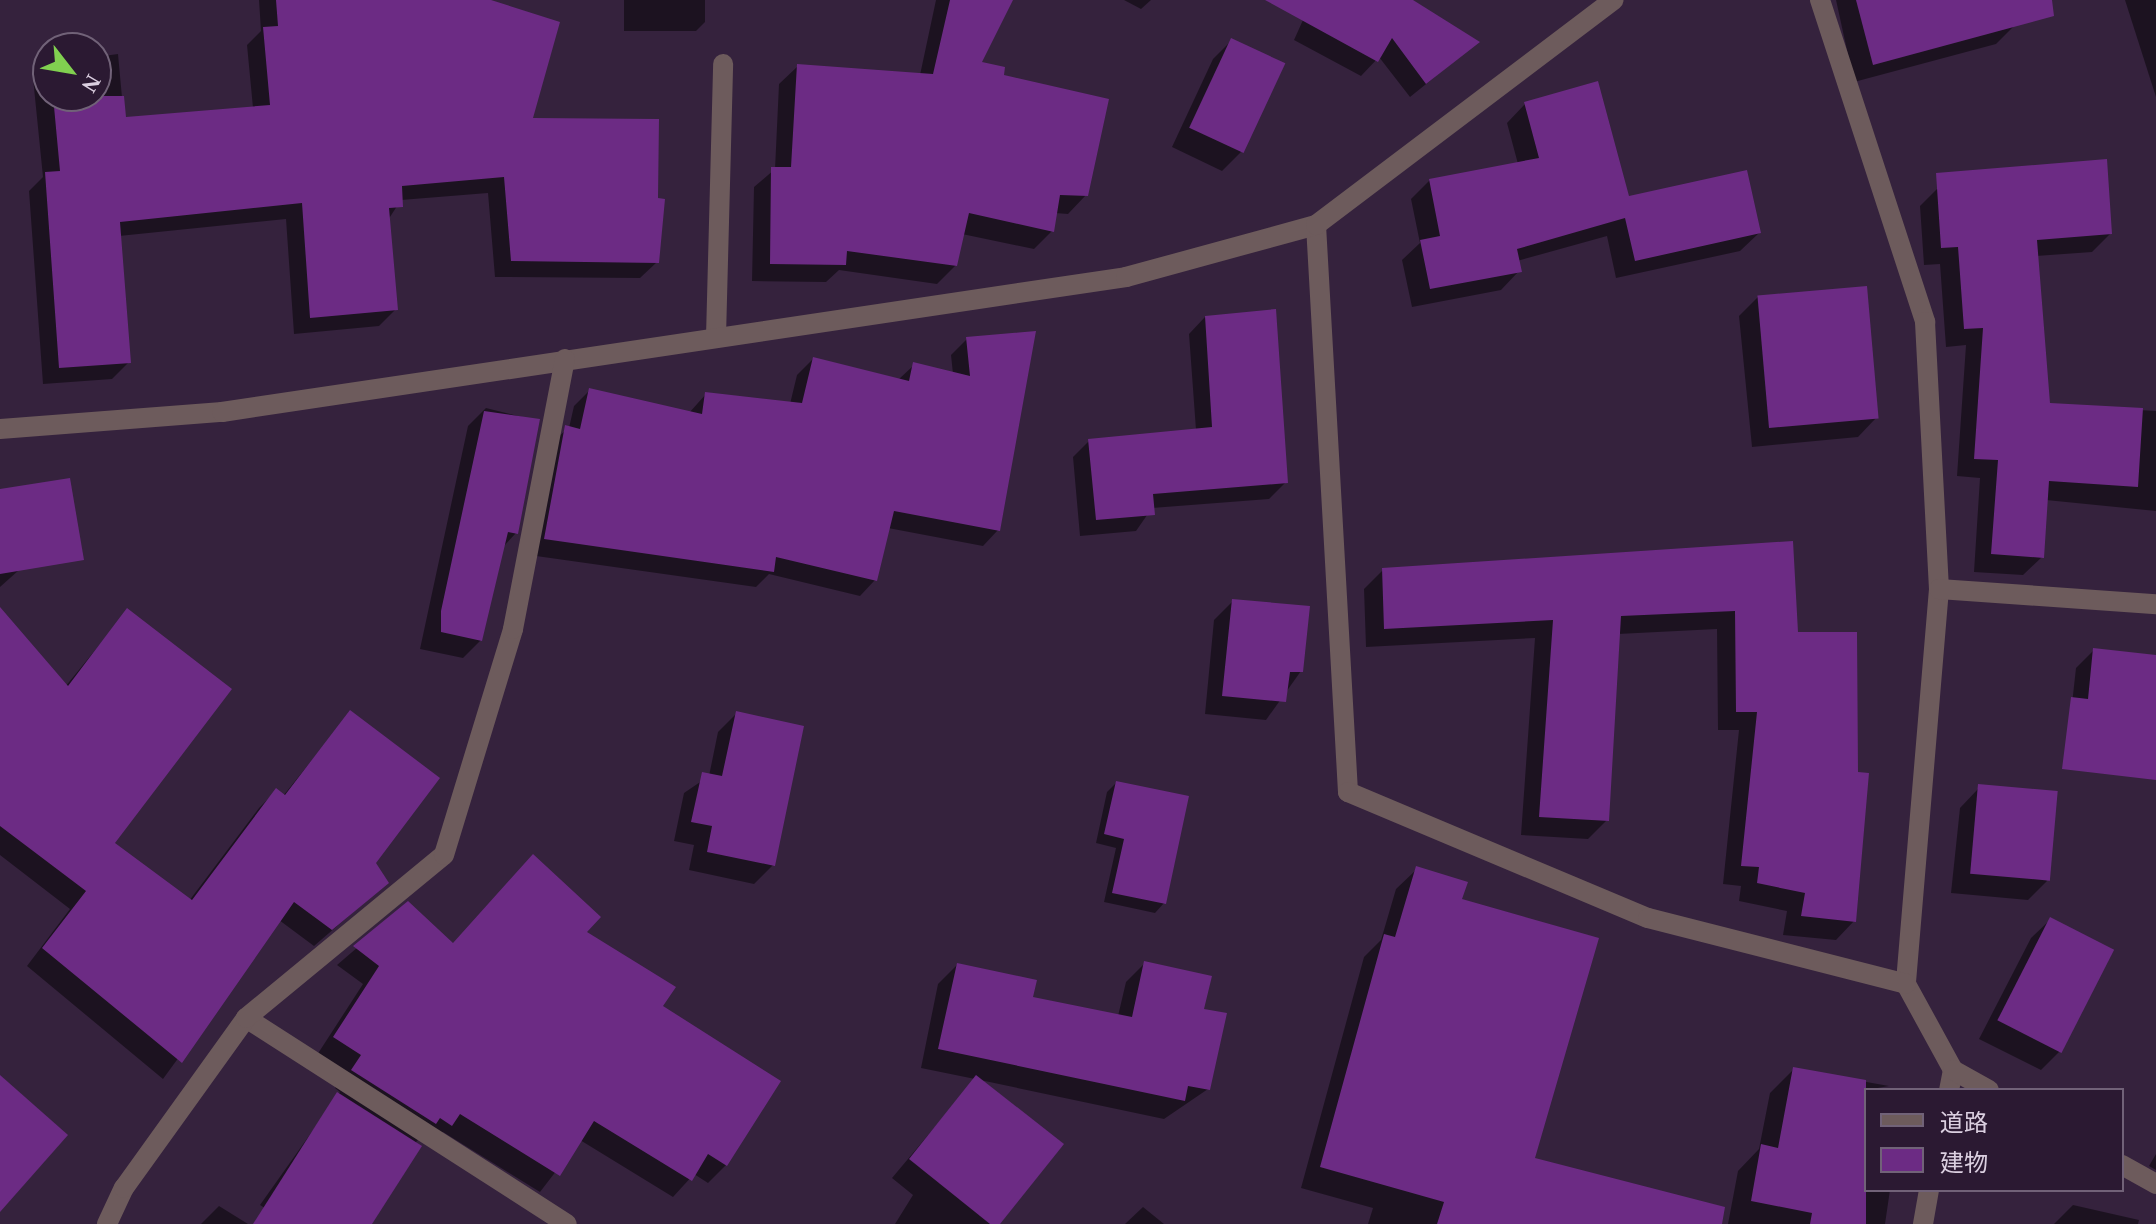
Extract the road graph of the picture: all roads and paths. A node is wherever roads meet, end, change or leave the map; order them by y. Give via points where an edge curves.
1 (1820, 0) edge
2 (1604, 1) edge
3 (723, 64) dead end
4 (1316, 225) junction
5 (716, 337) junction
6 (565, 359) junction
7 (0, 429) edge
8 (1939, 589) junction
9 (2156, 604) edge
10 (1906, 984) junction
11 (246, 1018) junction
12 (1951, 1080) edge
13 (1981, 1088) edge
14 (2124, 1166) edge
15 (2156, 1184) edge
16 (1929, 1192) edge
17 (107, 1224) edge
18 (567, 1224) edge
19 (1923, 1224) edge

1 - 8 street via 1925,322
2 - 4 street
3 - 5 street
4 - 5 street via 1126,277
4 - 10 street via 1348,792 1648,918
5 - 6 street
6 - 7 street via 222,412
6 - 11 street via 513,629 444,855
8 - 9 street
8 - 10 street
10 - 12 street
11 - 17 street via 124,1188
11 - 18 street
12 - 13 street
14 - 15 street
16 - 19 street

